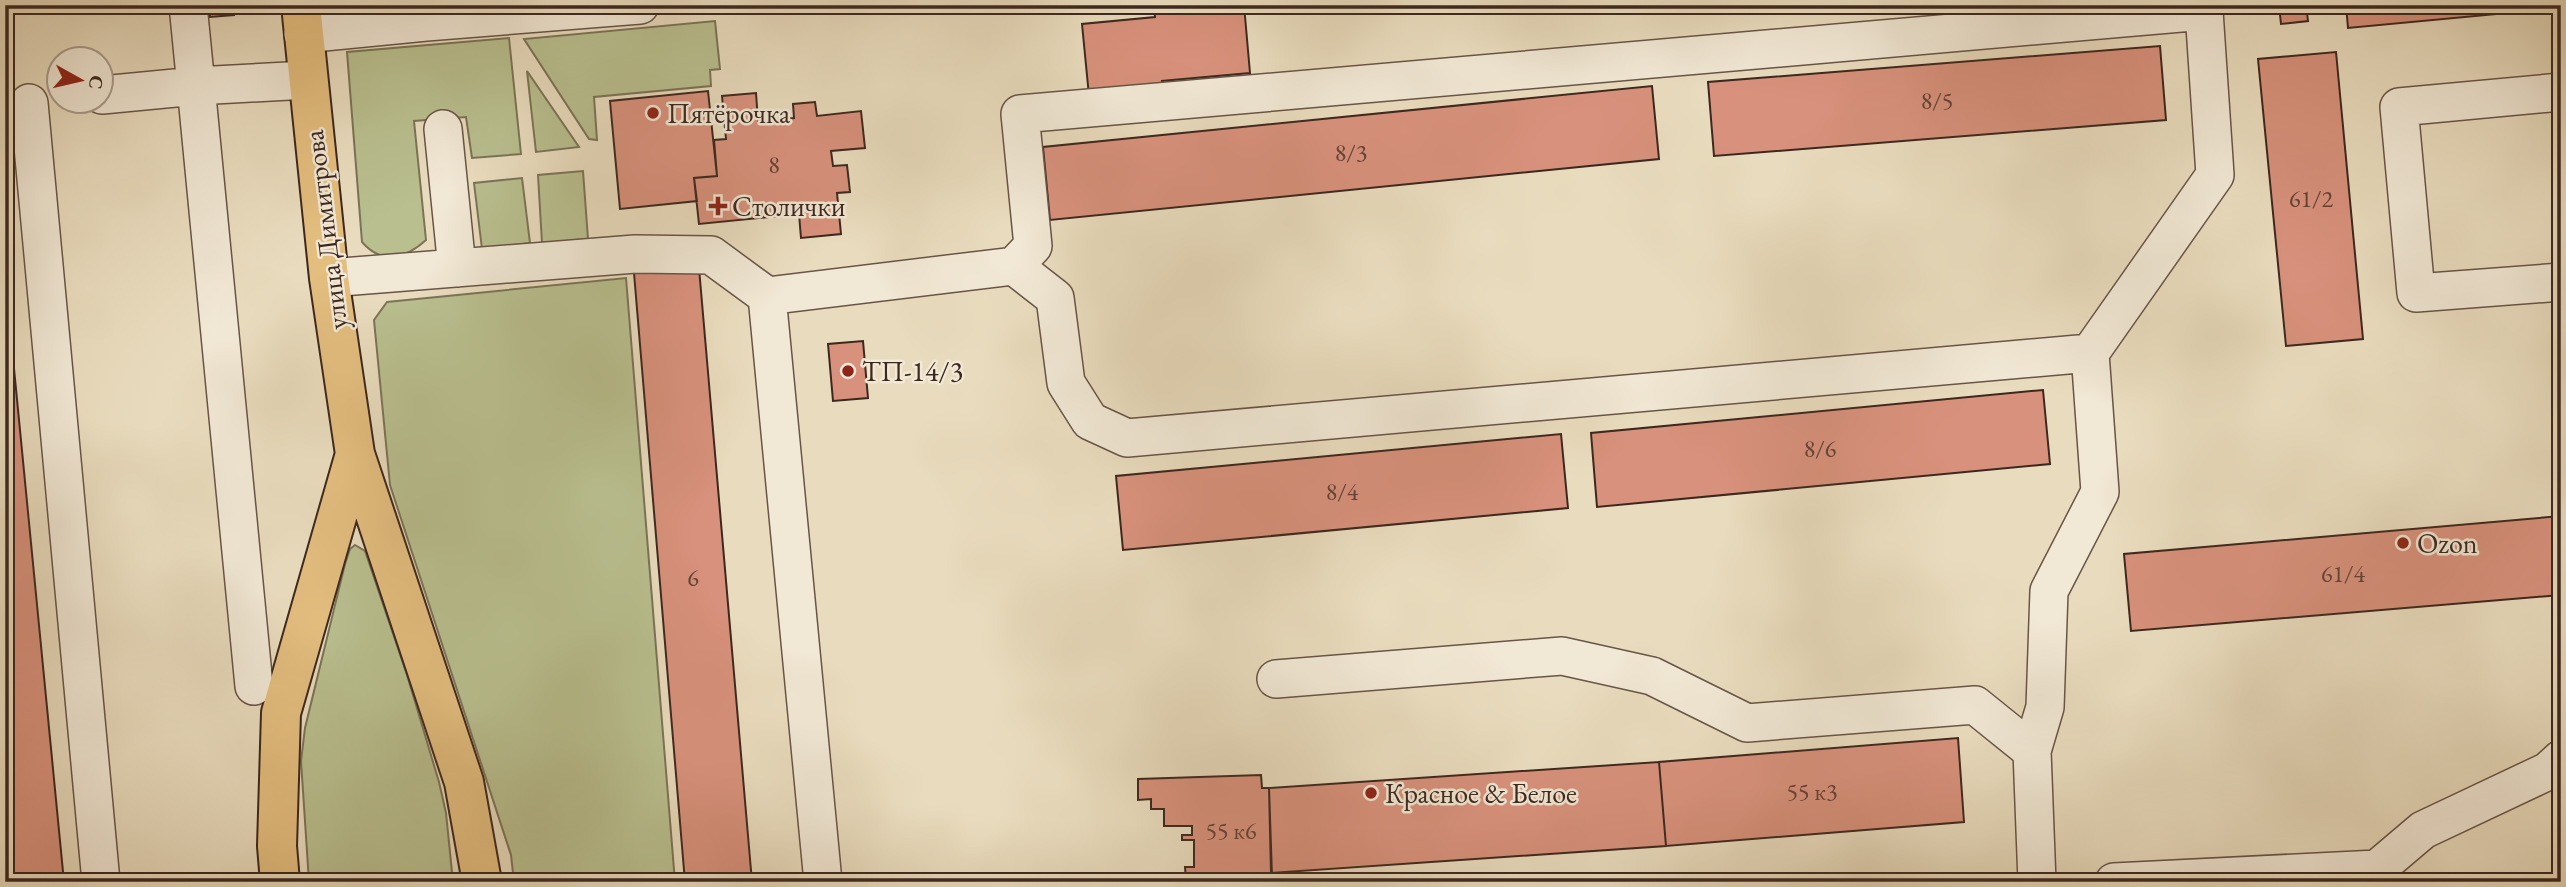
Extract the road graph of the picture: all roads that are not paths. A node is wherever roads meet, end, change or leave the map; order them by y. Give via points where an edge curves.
1 (188, 5) edge
2 (640, 5) edge
3 (425, 14) edge
4 (302, 20) edge
5 (307, 80) junction
6 (196, 86) junction
7 (2561, 92) edge
8 (116, 95) edge
9 (31, 104) edge
10 (443, 129) dead end
11 (1014, 266) junction
12 (457, 268) junction
13 (329, 278) junction
14 (2561, 282) edge
15 (768, 296) junction
16 (2090, 352) junction
17 (355, 454) junction
18 (1276, 679) dead end
19 (254, 686) dead end
20 (2032, 751) junction
21 (2561, 759) edge
22 (101, 882) edge
23 (280, 882) edge
24 (482, 882) edge
25 (823, 882) edge
26 (2037, 882) edge
27 (2114, 882) edge

1 - 6 street
2 - 3 street
3 - 4 street
4 - 5 main road, улица Димитрова
5 - 6 street
5 - 13 main road, улица Димитрова
6 - 8 street
6 - 19 street
7 - 14 street via 2399,107 2416,293
9 - 22 street
10 - 12 street
11 - 15 street
11 - 16 street via 1055,298 1066,383 1090,421 1127,438
11 - 16 street via 1033,246 1020,114 2204,11 2215,175
12 - 13 street
12 - 15 street via 635,254 711,255
13 - 17 main road, улица Димитрова
15 - 25 street
16 - 20 street via 2100,492 2049,591 2046,707
17 - 23 main road via 281,713 276,846
17 - 24 main road via 464,782
18 - 20 street via 1562,656 1652,676 1747,723 1975,705
20 - 26 street
21 - 27 street via 2549,771 2423,830 2377,869

